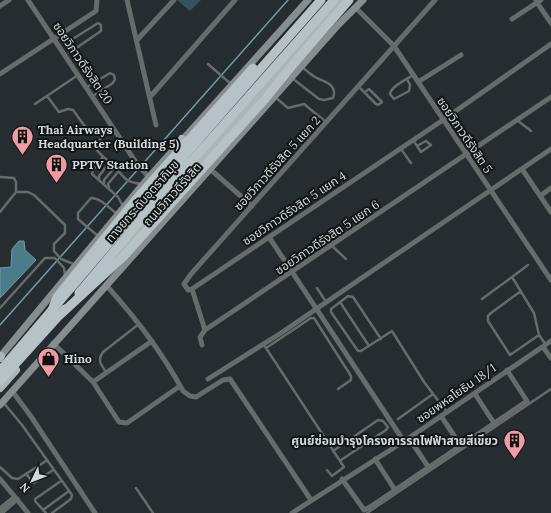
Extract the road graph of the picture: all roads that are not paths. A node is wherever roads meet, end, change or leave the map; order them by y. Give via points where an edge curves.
1 (9, 0) edge
2 (28, 0) edge
3 (96, 0) edge
4 (127, 0) edge
5 (174, 0) edge
6 (235, 0) edge
7 (308, 0) edge
8 (314, 0) edge
9 (320, 0) edge
10 (334, 0) edge
11 (341, 0) edge
12 (363, 0) edge
13 (435, 0) edge
14 (538, 1) edge
15 (352, 4) edge
16 (0, 6) edge
17 (512, 19) dead end
18 (551, 23) edge
19 (54, 38) junction
20 (136, 40) junction
21 (551, 44) edge
22 (394, 46) junction
23 (67, 54) junction
24 (461, 56) dead end
25 (208, 64) dead end
26 (299, 64) junction
27 (0, 74) edge
28 (79, 75) junction
29 (413, 75) junction
30 (292, 78) junction
31 (407, 79) junction
32 (418, 82) junction
33 (231, 85) junction
34 (358, 86) junction
35 (87, 87) junction
36 (365, 92) junction
37 (47, 96) junction
38 (93, 96) junction
39 (150, 97) junction
40 (275, 97) junction
41 (551, 97) edge
42 (35, 104) dead end
43 (443, 120) junction
44 (517, 120) junction
45 (326, 123) junction
46 (111, 125) junction
47 (156, 125) dead end
48 (531, 131) dead end
49 (89, 132) dead end
50 (182, 139) junction
51 (413, 140) junction
52 (417, 146) junction
53 (401, 148) junction
54 (551, 149) edge
55 (466, 154) junction
56 (103, 157) junction
57 (110, 162) junction
58 (411, 163) dead end
59 (115, 167) junction
60 (210, 169) junction
61 (522, 169) junction
62 (167, 171) junction
63 (118, 172) junction
64 (0, 177) edge
65 (149, 177) junction
66 (99, 180) junction
67 (142, 184) junction
68 (104, 185) junction
69 (194, 186) junction
70 (109, 188) junction
71 (551, 188) edge
72 (491, 190) junction
73 (16, 192) junction
74 (540, 196) junction
75 (163, 203) junction
76 (124, 206) junction
77 (252, 206) junction
78 (0, 212) edge
79 (551, 212) edge
80 (117, 214) junction
81 (98, 237) junction
82 (269, 237) junction
83 (332, 246) junction
84 (56, 257) junction
85 (346, 259) dead end
86 (60, 260) junction
87 (78, 265) junction
88 (528, 265) dead end
89 (293, 272) junction
90 (512, 277) junction
91 (551, 280) edge
92 (64, 282) junction
93 (106, 284) junction
94 (317, 288) dead end
95 (192, 289) junction
96 (521, 291) junction
97 (482, 299) dead end
98 (326, 302) junction
99 (340, 302) junction
100 (0, 308) edge
101 (317, 309) junction
102 (50, 313) junction
103 (61, 314) junction
104 (139, 323) junction
105 (206, 330) junction
106 (539, 335) junction
107 (380, 339) junction
108 (152, 341) junction
109 (551, 341) edge
110 (54, 345) junction
111 (202, 346) dead end
112 (264, 346) junction
113 (369, 346) junction
114 (544, 346) junction
115 (0, 357) edge
116 (551, 358) edge
117 (0, 370) edge
118 (507, 370) junction
119 (107, 373) junction
120 (208, 379) dead end
121 (0, 381) edge
122 (94, 382) junction
123 (180, 386) junction
124 (0, 388) edge
125 (338, 389) dead end
126 (551, 389) edge
127 (12, 391) junction
128 (433, 394) junction
129 (475, 394) junction
130 (1, 403) edge
131 (447, 412) junction
132 (441, 416) junction
133 (398, 419) dead end
134 (494, 423) junction
135 (409, 438) junction
136 (403, 440) junction
137 (461, 446) junction
138 (333, 450) junction
139 (375, 458) junction
140 (341, 460) junction
141 (46, 461) junction
142 (0, 467) edge
143 (429, 468) junction
144 (54, 470) junction
145 (327, 470) dead end
146 (26, 474) junction
147 (0, 479) edge
148 (342, 479) junction
149 (61, 481) junction
150 (136, 488) dead end
151 (395, 490) junction
152 (69, 491) junction
153 (16, 498) junction
154 (311, 500) junction
155 (0, 509) edge
156 (42, 510) junction
157 (1, 513) edge
158 (28, 513) edge
159 (46, 513) edge
160 (52, 513) edge
161 (95, 513) edge
162 (153, 513) edge
163 (292, 513) edge
164 (367, 513) edge

1 - 16 street
2 - 19 street, ซอยวิภาวดีรังสิต 20
3 - 19 street via 96,10
4 - 20 street
5 - 20 street
6 - 39 street
7 - 33 main road
8 - 102 highway, bridge via 138,197 57,297
9 - 62 highway, ถนนวิภาวดีรังสิต
9 - 102 highway, ทางยกระดับอุตราภิมุข, bridge
10 - 103 highway, ทางยกระดับอุตราภิมุข, bridge via 166,190
11 - 75 highway, ถนนวิภาวดีรังสิต
12 - 15 main road
13 - 22 street, ซอยวิภาวดีรังสิต 5 แยก 2
14 - 17 street
14 - 18 street
15 - 22 street, ซอยวิภาวดีรังสิต 5
15 - 26 highway
19 - 23 street, ซอยวิภาวดีรังสิต 20
19 - 27 street
20 - 39 street
21 - 43 street, ซอยวิภาวดีรังสิต 5 แยก 4
22 - 29 street, ซอยวิภาวดีรังสิต 5
22 - 34 street, ซอยวิภาวดีรังสิต 5 แยก 2
23 - 23 lane via 70,50 68,42 98,23 101,24 101,31
23 - 28 street, ซอยวิภาวดีรังสิต 20
24 - 32 street
25 - 33 lane
26 - 30 main road, ถนนวิภาวดีรังสิต
26 - 30 lane via 333,88 332,98 319,99
26 - 103 highway, bridge via 124,256
28 - 35 street, ซอยวิภาวดีรังสิต 20
28 - 37 lane
29 - 31 lane
29 - 32 street, ซอยวิภาวดีรังสิต 5
30 - 40 main road, ถนนวิภาวดีรังสิต
31 - 31 lane via 409,91 394,99 390,92
32 - 43 street, ซอยวิภาวดีรังสิต 5
33 - 50 main road
34 - 36 lane
34 - 45 street, ซอยวิภาวดีรังสิต 5 แยก 2
35 - 38 street, ซอยวิภาวดีรังสิต 20
35 - 38 lane via 110,73 114,75 113,83
36 - 36 lane via 369,89 382,102 378,106 365,95
37 - 42 lane
37 - 49 lane via 58,112 73,110
38 - 46 street, ซอยวิภาวดีรังสิต 20
39 - 47 street
40 - 45 lane via 288,108 304,104
40 - 60 main road, ถนนวิภาวดีรังสิต
41 - 44 street, ซอยวิภาวดีรังสิต 5 แยก 6
43 - 51 street, ซอยวิภาวดีรังสิต 5 แยก 4
43 - 55 street, ซอยวิภาวดีรังสิต 5
44 - 48 lane
44 - 55 street, ซอยวิภาวดีรังสิต 5 แยก 6
45 - 77 street, ซอยวิภาวดีรังสิต 5 แยก 2
46 - 56 lane via 96,146
46 - 65 street, ซอยวิภาวดีรังสิต 20
50 - 62 highway
50 - 65 main road
51 - 52 lane
51 - 53 street, ซอยวิภาวดีรังสิต 5 แยก 4
52 - 52 lane via 426,141 430,146 421,152
53 - 58 lane
53 - 82 street, ซอยวิภาวดีรังสิต 5 แยก 4
54 - 61 street
55 - 72 street, ซอยวิภาวดีรังสิต 5
55 - 83 street, ซอยวิภาวดีรังสิต 5 แยก 6
56 - 57 lane
56 - 66 lane via 92,172
57 - 59 lane
57 - 66 lane via 99,176
59 - 63 lane
59 - 68 lane via 104,181
60 - 69 main road, ถนนวิภาวดีรังสิต
60 - 77 street
61 - 72 street
61 - 74 street
62 - 117 highway, ถนนวิภาวดีรังสิต
63 - 67 lane via 130,183
63 - 70 lane via 108,184
64 - 73 lane via 14,178
65 - 67 main road
66 - 68 lane
67 - 76 main road
68 - 70 lane
69 - 75 highway
69 - 93 main road, ถนนวิภาวดีรังสิต
70 - 76 lane
71 - 74 street
72 - 91 street, ซอยวิภาวดีรังสิต 5
72 - 98 street
73 - 78 lane
73 - 84 lane via 34,195 64,222 65,233 53,247
74 - 79 street
75 - 124 highway, ถนนวิภาวดีรังสิต
76 - 80 main road
77 - 95 street, ซอยวิภาวดีรังสิต 5 แยก 2 via 185,281 186,288
80 - 81 main road
80 - 81 lane via 98,199 91,198 83,207 77,216
81 - 87 main road
82 - 89 street
82 - 95 street, ซอยวิภาวดีรังสิต 5 แยก 4
83 - 85 lane
83 - 89 street, ซอยวิภาวดีรังสิต 5 แยก 6
84 - 86 lane
84 - 100 lane via 43,259
86 - 87 lane
86 - 92 lane via 66,272
87 - 92 main road
88 - 90 lane
89 - 101 street
89 - 105 street, ซอยวิภาวดีรังสิต 5 แยก 6
90 - 96 lane
90 - 97 lane
92 - 115 main road
93 - 104 street
93 - 110 main road, ถนนวิภาวดีรังสิต
94 - 98 lane
95 - 105 street
96 - 106 lane via 534,313
96 - 106 lane via 490,313 488,321 510,354
98 - 101 street
99 - 107 lane via 348,296 353,297
99 - 113 lane
99 - 113 lane via 331,312 358,352
101 - 112 street
101 - 136 street
102 - 117 highway, ทางยกระดับอุตราภิมุข
103 - 121 highway, ทางยกระดับอุตราภิมุข
104 - 108 street
104 - 119 lane via 102,352 100,363
105 - 111 street, ซอยวิภาวดีรังสิต 5 แยก 6 via 200,337
106 - 114 lane
107 - 113 lane
107 - 128 lane via 392,332
108 - 119 street
108 - 123 street
109 - 114 street, ซอยพหลโยธิน 18/1
110 - 122 street
110 - 127 main road, ถนนวิภาวดีรังสิต
112 - 120 street
112 - 125 lane via 314,318 351,376 351,380
112 - 138 lane
114 - 116 street
114 - 118 street, ซอยพหลโยธิน 18/1
118 - 129 street, ซอยพหลโยธิน 18/1
118 - 134 street via 527,401
119 - 122 street
122 - 123 street via 119,422 127,423
123 - 154 street via 190,396 196,397 223,380 230,379
126 - 164 lane
127 - 130 main road, ถนนวิภาวดีรังสิต
127 - 161 street
128 - 131 lane
128 - 133 lane
129 - 131 street, ซอยพหลโยธิน 18/1
129 - 134 street
130 - 141 lane via 22,425
131 - 132 street, ซอยพหลโยธิน 18/1
132 - 135 street, ซอยพหลโยธิน 18/1
132 - 137 street
134 - 137 street
135 - 136 street, ซอยพหลโยธิน 18/1
135 - 143 street
136 - 139 street, ซอยพหลโยธิน 18/1
137 - 143 street
138 - 140 lane
138 - 140 lane via 378,420 383,421 388,427
139 - 148 street, ซอยพหลโยธิน 18/1
139 - 151 street
140 - 145 lane via 344,467 333,476
141 - 144 lane
141 - 146 lane
142 - 146 lane via 12,478 18,479
143 - 151 street
144 - 146 lane via 34,483
144 - 149 lane
147 - 153 street
148 - 151 street via 364,510
148 - 154 street, ซอยพหลโยธิน 18/1
149 - 152 lane
149 - 156 lane via 35,499
150 - 162 lane
152 - 156 lane
152 - 160 lane via 72,499
153 - 155 street
153 - 157 street
153 - 158 street
154 - 163 street, ซอยพหลโยธิน 18/1
156 - 159 lane

